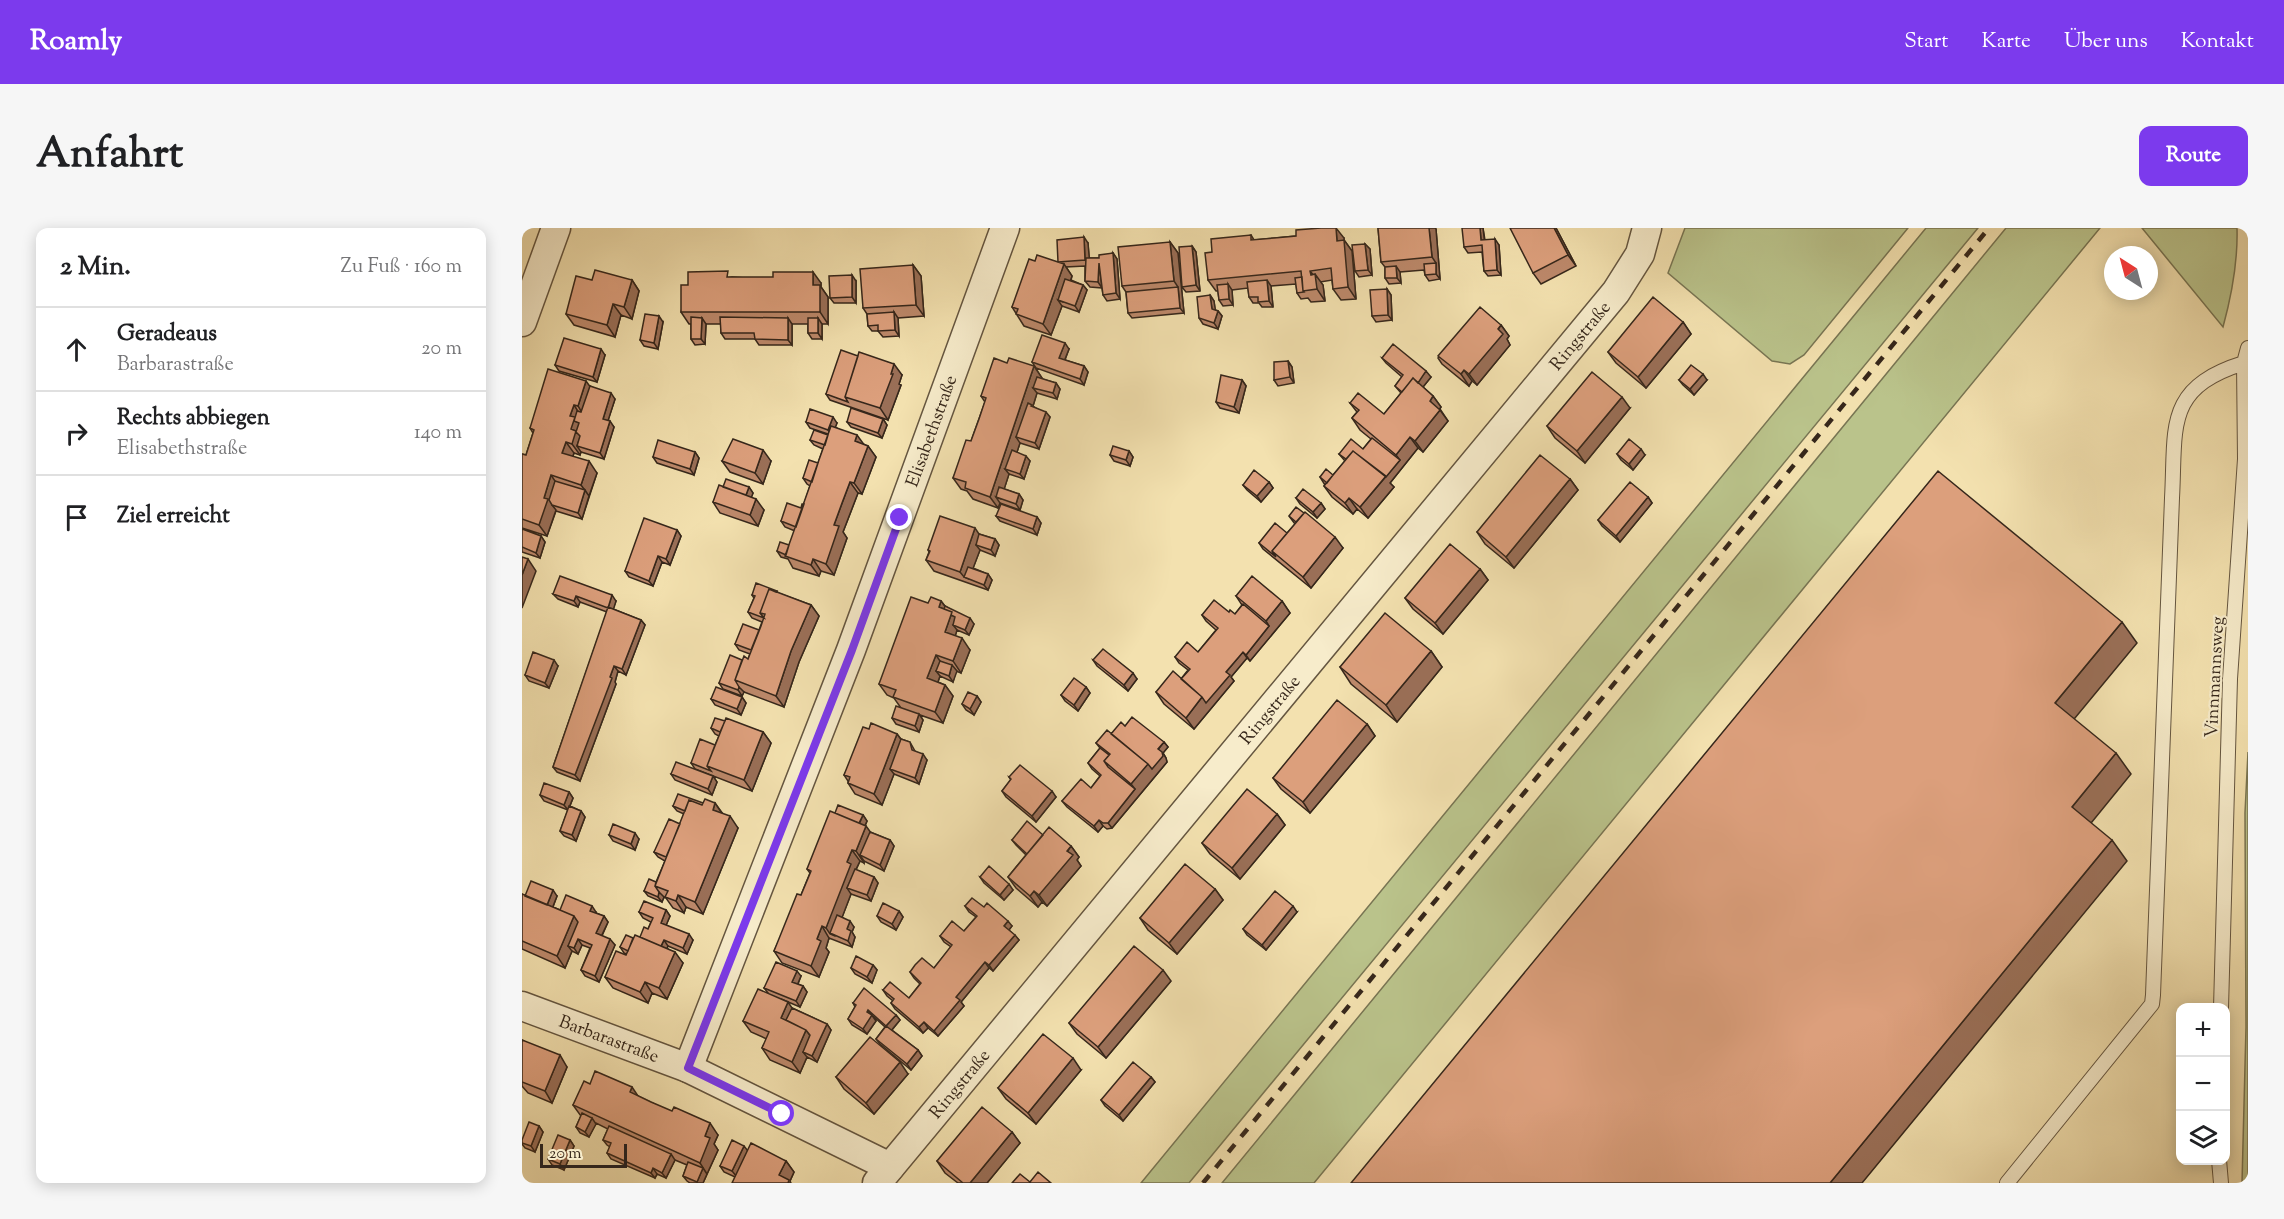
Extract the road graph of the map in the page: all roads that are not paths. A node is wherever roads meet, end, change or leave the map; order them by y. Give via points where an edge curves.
1 (556, 228) edge
2 (1005, 228) edge
3 (1647, 228) edge
4 (522, 322) edge
5 (2248, 348) edge
6 (2244, 363) junction
7 (2221, 1003) edge
8 (522, 1006) edge
9 (688, 1068) junction
10 (2220, 1165) edge
11 (883, 1175) edge
12 (2007, 1183) edge
13 (2222, 1183) edge

1 - 4 street
2 - 9 street, Elisabethstraße via 852,650
3 - 11 street, Ringstraße via 1640,255 1616,292
5 - 6 lane, Vinnmannsweg
6 - 7 lane, Vinnmannsweg via 2245,459 2230,679
6 - 12 lane via 2223,370 2192,390 2183,401 2176,423 2154,995 2149,1009
8 - 9 street, Barbarastraße
9 - 11 street, Barbarastraße
10 - 13 lane

